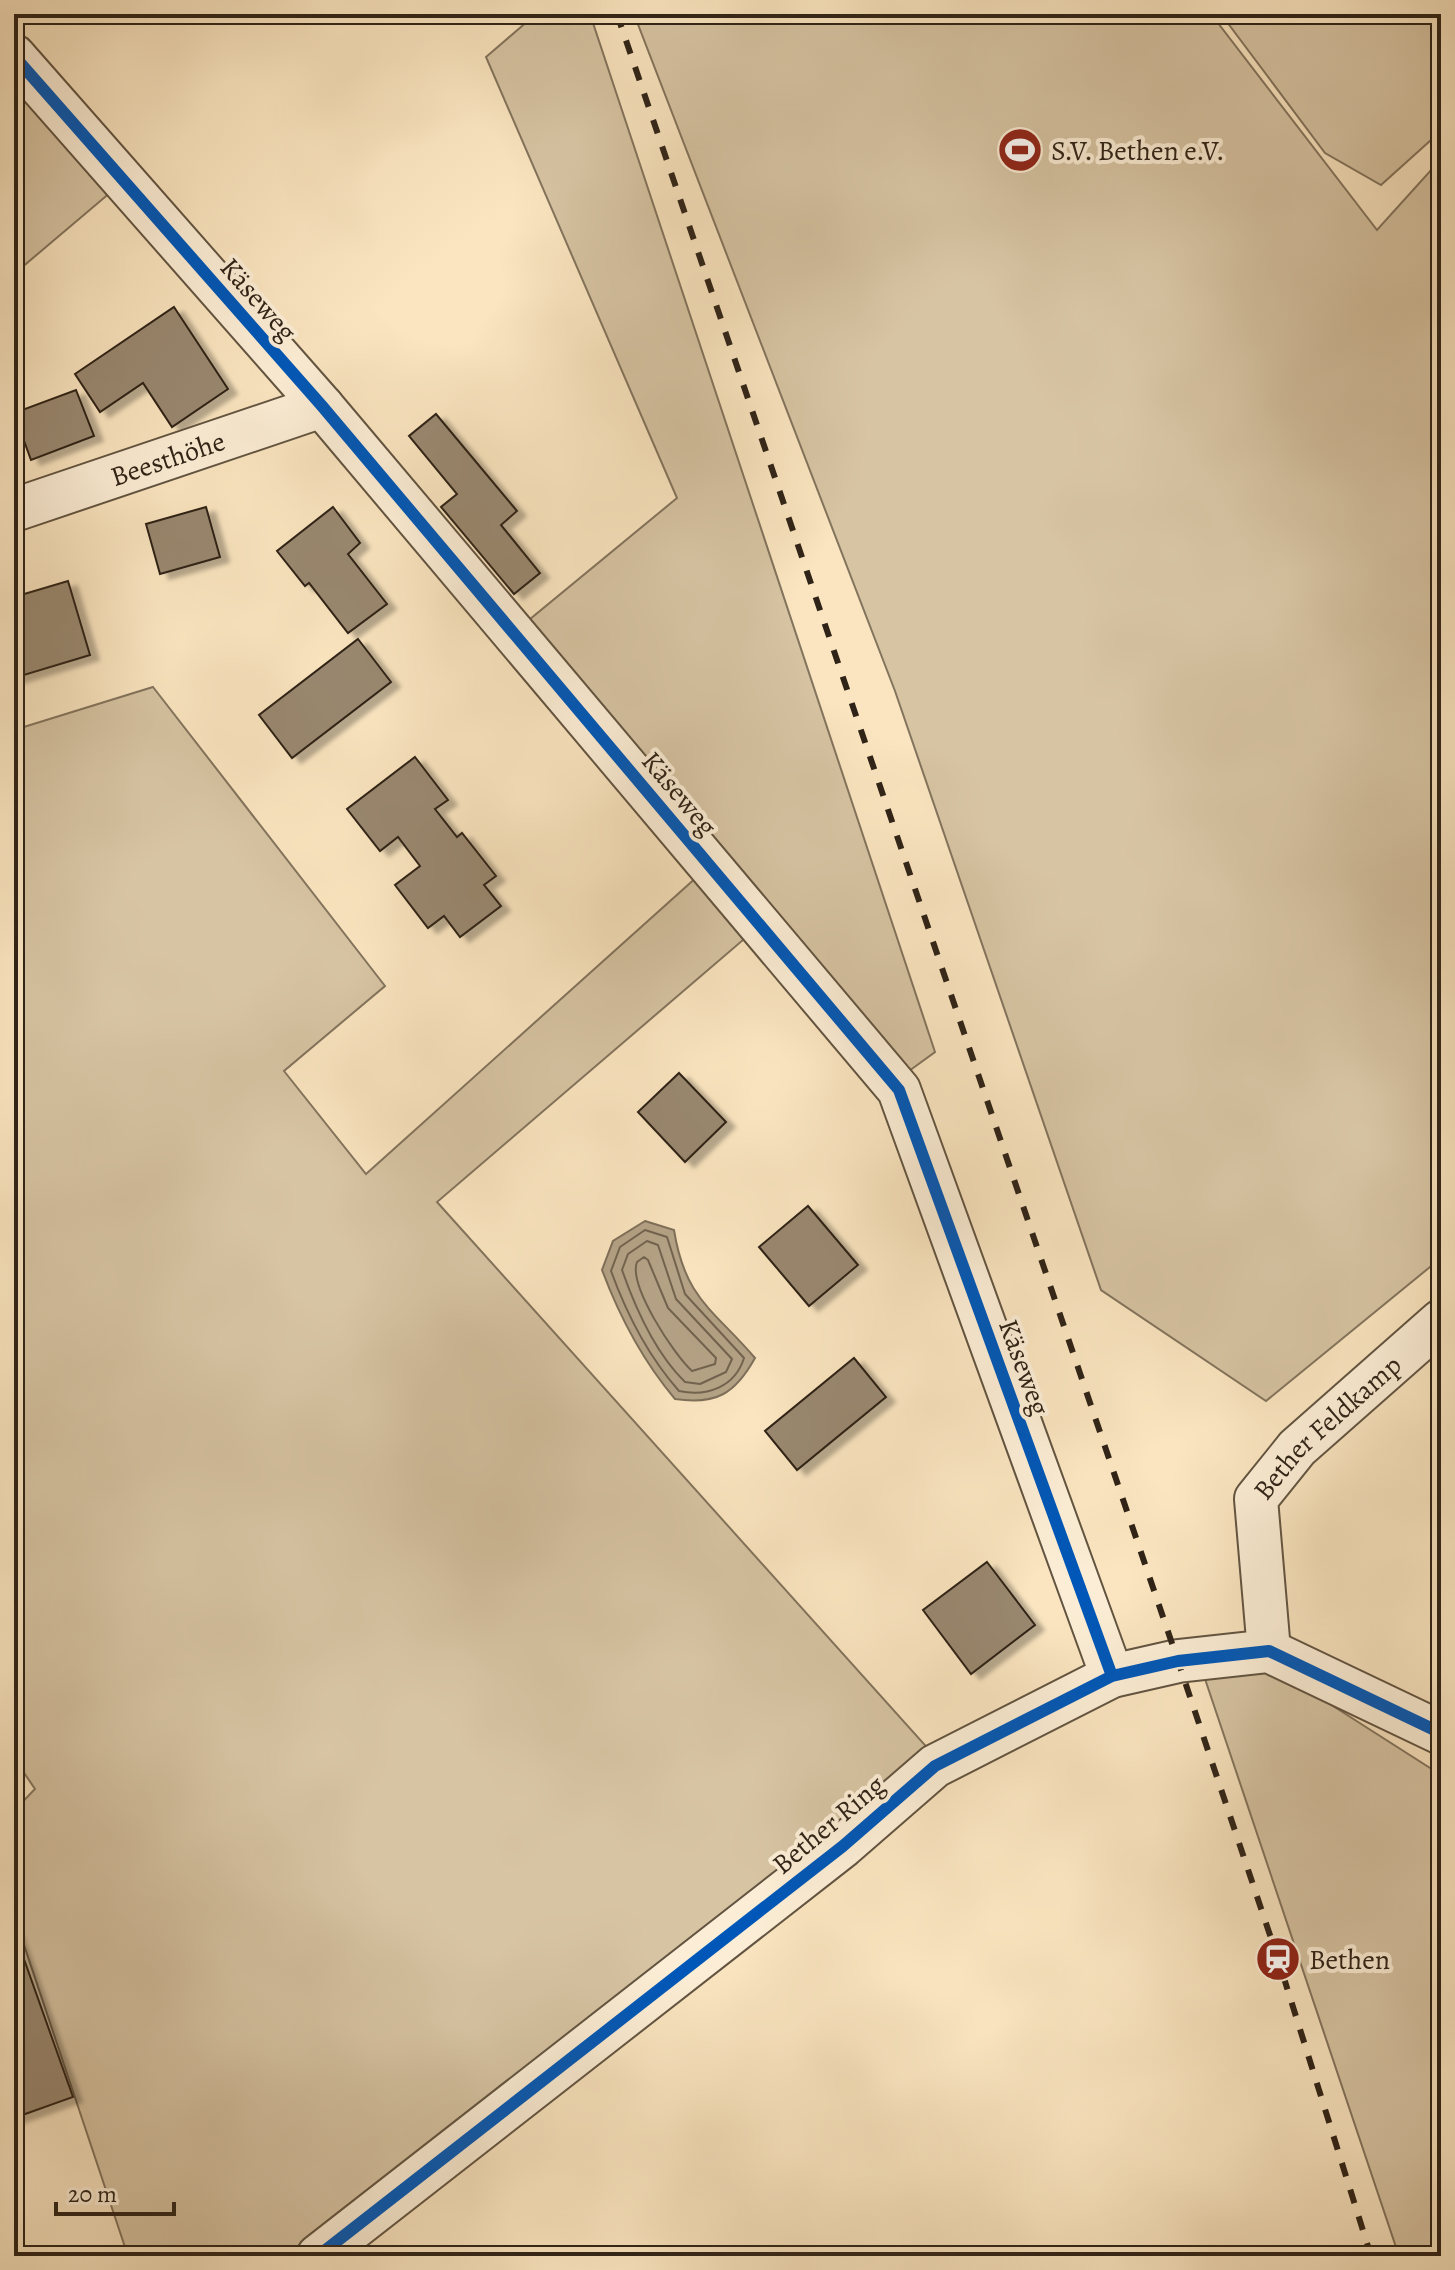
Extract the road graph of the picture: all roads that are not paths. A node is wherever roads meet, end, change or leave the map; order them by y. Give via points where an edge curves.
1 (14, 56) edge
2 (322, 406) junction
3 (14, 510) edge
4 (1441, 1321) edge
5 (1269, 1651) junction
6 (1112, 1676) junction
7 (1441, 1733) edge
8 (318, 2256) edge

1 - 2 street, Käseweg
2 - 3 street, Beesthöhe
2 - 6 street, Käseweg via 899,1090
4 - 5 street, Bether Feldkamp via 1297,1448 1256,1499
5 - 6 street, Bether Ring via 1178,1661
5 - 7 street
6 - 8 street, Bether Ring via 935,1766 843,1846

